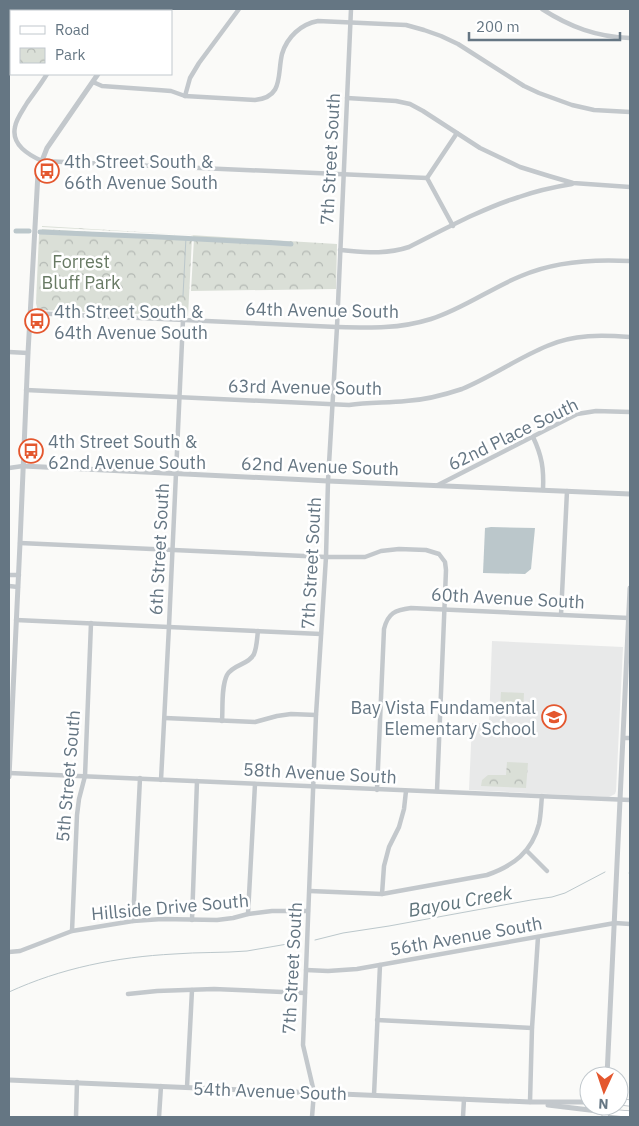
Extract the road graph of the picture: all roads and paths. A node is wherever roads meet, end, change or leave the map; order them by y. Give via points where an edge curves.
1 (239, 9) edge
2 (351, 9) edge
3 (542, 9) edge
4 (350, 23) junction
5 (630, 38) edge
6 (46, 75) edge
7 (97, 75) edge
8 (93, 82) junction
9 (184, 96) junction
10 (347, 98) junction
11 (630, 112) edge
12 (456, 133) junction
13 (42, 161) junction
14 (343, 174) junction
15 (427, 178) junction
16 (573, 183) junction
17 (630, 187) edge
18 (452, 226) junction
19 (340, 250) junction
20 (630, 261) edge
21 (30, 313) junction
22 (183, 320) junction
23 (337, 327) junction
24 (630, 337) edge
25 (9, 352) edge
26 (28, 353) junction
27 (26, 390) junction
28 (180, 397) junction
29 (332, 404) junction
30 (630, 412) edge
31 (533, 437) junction
32 (23, 466) junction
33 (9, 468) edge
34 (177, 474) junction
35 (328, 481) junction
36 (438, 485) junction
37 (543, 490) junction
38 (567, 491) junction
39 (630, 494) edge
40 (20, 543) junction
41 (173, 550) junction
42 (326, 557) junction
43 (9, 575) edge
44 (18, 575) junction
45 (9, 586) edge
46 (18, 587) junction
47 (630, 588) edge
48 (445, 609) junction
49 (562, 615) junction
50 (629, 618) edge
51 (16, 620) junction
52 (91, 622) junction
53 (169, 626) junction
54 (258, 631) junction
55 (321, 634) junction
56 (629, 636) edge
57 (10, 699) edge
58 (316, 715) junction
59 (165, 718) junction
60 (222, 722) junction
61 (627, 738) edge
62 (9, 773) edge
63 (85, 776) junction
64 (9, 777) edge
65 (140, 778) junction
66 (161, 780) junction
67 (197, 781) junction
68 (255, 784) junction
69 (314, 787) junction
70 (377, 790) junction
71 (406, 791) junction
72 (437, 792) junction
73 (542, 796) junction
74 (621, 800) junction
75 (630, 800) edge
76 (527, 851) junction
77 (548, 871) dead end
78 (310, 891) junction
79 (382, 894) junction
80 (308, 911) junction
81 (248, 914) junction
82 (192, 920) junction
83 (133, 921) junction
84 (615, 923) junction
85 (630, 924) edge
86 (72, 931) junction
87 (538, 937) junction
88 (9, 952) edge
89 (380, 965) junction
90 (306, 970) junction
91 (192, 990) junction
92 (305, 993) junction
93 (128, 994) dead end
94 (377, 1020) junction
95 (532, 1028) junction
96 (608, 1066) edge
97 (9, 1080) edge
98 (77, 1082) junction
99 (161, 1086) junction
100 (187, 1087) junction
101 (314, 1092) junction
102 (374, 1095) junction
103 (464, 1099) junction
104 (530, 1102) junction
105 (579, 1102) edge
106 (579, 1108) edge
107 (76, 1117) edge
108 (160, 1117) edge
109 (312, 1117) edge
110 (463, 1117) edge

1 - 9 street via 199,63
2 - 4 street, 7th Street South
3 - 5 street via 583,30
4 - 9 street via 318,21 297,31 285,46 279,81 269,96 256,100
4 - 10 street, 7th Street South
4 - 11 street via 406,25 424,30 458,44 539,93 594,110
6 - 13 street via 14,127 22,149
7 - 8 street
8 - 9 street via 102,86 171,91
8 - 13 street via 47,148
10 - 12 street via 410,104
10 - 14 street, 7th Street South
12 - 15 street
12 - 16 street via 520,167
13 - 14 street
13 - 21 street via 38,179
14 - 15 street
14 - 19 street, 7th Street South
15 - 18 street
16 - 17 street
16 - 18 street via 520,196
18 - 19 street via 398,251
19 - 23 street, 7th Street South
20 - 23 street, 64th Avenue South via 588,261 543,268 415,324 378,328
21 - 22 street, 64th Avenue South
21 - 26 street
22 - 23 street, 64th Avenue South
22 - 28 street, 6th Street South
23 - 29 street, 7th Street South
24 - 29 street, 63rd Avenue South via 587,336 548,345 463,388 427,398
25 - 26 street
26 - 27 street
27 - 28 street, 63rd Avenue South
27 - 32 street
28 - 29 street, 63rd Avenue South
28 - 34 street, 6th Street South
29 - 35 street, 7th Street South
30 - 31 street, 62nd Place South via 577,414
31 - 36 street, 62nd Place South
31 - 37 street via 543,463
32 - 33 street, 62nd Avenue South
32 - 34 street, 62nd Avenue South
32 - 40 street
34 - 35 street, 62nd Avenue South
34 - 41 street, 6th Street South
35 - 36 street, 62nd Avenue South
35 - 42 street, 7th Street South
36 - 37 street, 62nd Avenue South
37 - 38 street, 62nd Avenue South
38 - 39 street, 62nd Avenue South
38 - 49 street
40 - 41 street
40 - 44 street
41 - 42 street
41 - 53 street, 6th Street South
42 - 48 street via 366,557 381,551 404,549 439,554 446,570
42 - 55 street, 7th Street South
43 - 44 street
44 - 46 street
45 - 46 street
46 - 51 street
47 - 50 street
48 - 49 street, 60th Avenue South
48 - 70 street, 60th Avenue South via 402,609 388,618 384,629
48 - 72 street
49 - 50 street, 60th Avenue South
50 - 56 street
51 - 52 street
51 - 57 street
52 - 53 street
52 - 63 street, 5th Street South
53 - 54 street
53 - 59 street, 6th Street South
54 - 55 street
54 - 60 street via 254,654 226,676
55 - 58 street, 7th Street South
56 - 61 street
57 - 62 street
58 - 60 street via 290,714 255,722
58 - 69 street, 7th Street South
59 - 60 street
59 - 66 street, 6th Street South
61 - 74 street
62 - 63 street, 58th Avenue South
62 - 64 street
63 - 65 street, 58th Avenue South
63 - 86 street, 5th Street South via 77,815
65 - 66 street, 58th Avenue South
65 - 83 street
66 - 67 street, 58th Avenue South
67 - 68 street, 58th Avenue South
67 - 82 street
68 - 69 street, 58th Avenue South
68 - 81 street
69 - 70 street, 58th Avenue South
69 - 78 street, 7th Street South
70 - 71 street, 58th Avenue South
71 - 72 street, 58th Avenue South
71 - 79 street via 399,828 384,866
72 - 73 street, 58th Avenue South
73 - 74 street, 58th Avenue South
73 - 76 street via 539,823
74 - 75 street, 58th Avenue South
74 - 84 street
76 - 77 street
76 - 79 street via 502,870 487,875
78 - 79 street
78 - 80 street, 7th Street South
80 - 81 street, Hillside Drive South
80 - 90 street, 7th Street South
81 - 82 street, Hillside Drive South via 217,920
82 - 83 street, Hillside Drive South
83 - 86 street, Hillside Drive South
84 - 85 street, 56th Avenue South
84 - 87 street, 56th Avenue South
84 - 96 street
86 - 88 street, Hillside Drive South via 20,951
87 - 89 street, 56th Avenue South
87 - 95 street
89 - 90 street, 56th Avenue South
89 - 94 street
90 - 92 street, 7th Street South
91 - 92 street
91 - 93 street
91 - 100 street
92 - 101 street, 7th Street South via 302,1045
94 - 95 street
94 - 102 street
95 - 104 street
97 - 98 street, 54th Avenue South
98 - 99 street, 54th Avenue South
98 - 107 street
99 - 100 street, 54th Avenue South
99 - 108 street
100 - 101 street, 54th Avenue South
101 - 102 street, 54th Avenue South
101 - 109 street, 7th Street South
102 - 103 street, 54th Avenue South
103 - 104 street, 54th Avenue South
103 - 110 street
104 - 105 street, 54th Avenue South
104 - 106 street, 54th Avenue South

